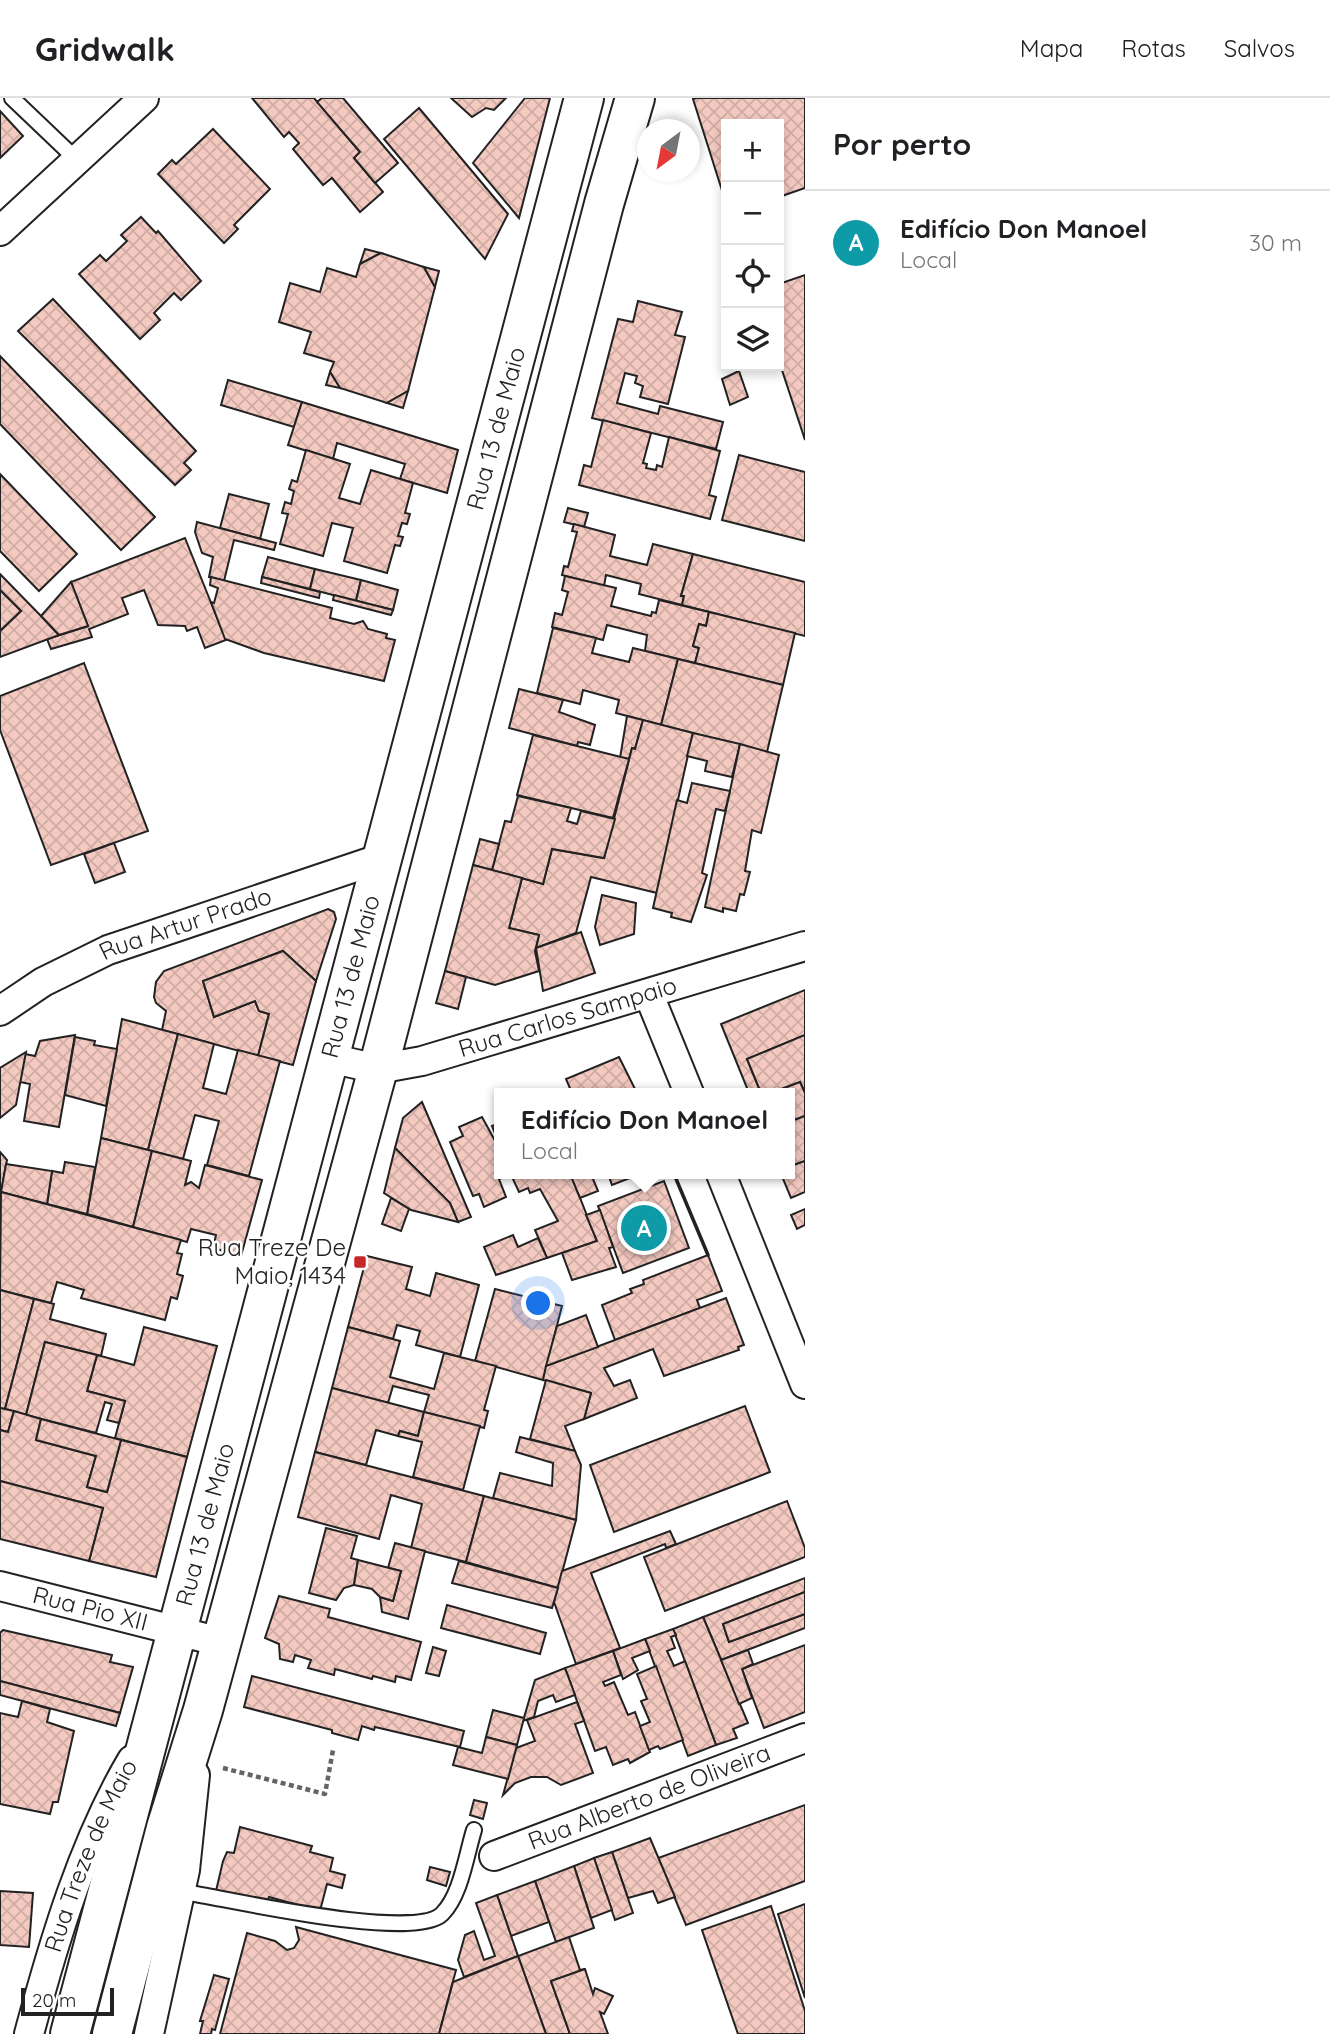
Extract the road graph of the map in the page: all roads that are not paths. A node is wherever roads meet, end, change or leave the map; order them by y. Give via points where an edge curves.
1 (12, 98) edge
2 (144, 98) edge
3 (584, 98) edge
4 (635, 98) edge
5 (77, 160) junction
6 (0, 231) edge
7 (382, 858) junction
8 (805, 946) edge
9 (649, 995) junction
10 (0, 1011) edge
11 (329, 1058) junction
12 (379, 1069) junction
13 (687, 1088) edge
14 (723, 1179) edge
15 (805, 1384) edge
16 (0, 1586) edge
17 (178, 1631) junction
18 (221, 1642) junction
19 (203, 1710) junction
20 (153, 1724) junction
21 (805, 1738) edge
22 (474, 1830) dead end
23 (495, 1856) dead end
24 (195, 1894) dead end
25 (29, 2034) edge
26 (70, 2034) edge
27 (112, 2034) edge
28 (149, 2034) edge

1 - 5 lane
2 - 5 street
3 - 7 main road, Rua 13 de Maio
4 - 12 main road, Rua 13 de Maio
5 - 6 street
7 - 10 street, Rua Artur Prado via 108,950 43,982
7 - 11 main road, Rua 13 de Maio
8 - 9 street, Rua Carlos Sampaio
9 - 12 street, Rua Carlos Sampaio via 422,1061
9 - 13 street
11 - 12 street, Rua Carlos Sampaio
11 - 17 main road, Rua 13 de Maio
12 - 18 main road, Rua 13 de Maio
14 - 15 street
16 - 17 street, Rua Pio XII
17 - 18 street, Rua Pio XII
17 - 20 main road, Rua 13 de Maio
18 - 19 main road, Rua 13 de Maio
19 - 27 main road, Rua 13 de Maio via 166,1828
19 - 28 street via 185,1870
20 - 25 street, Rua Treze de Maio via 117,1786 90,1849 47,1966
20 - 26 main road, Rua 13 de Maio
21 - 23 street, Rua Alberto de Oliveira
22 - 24 lane via 452,1900 440,1916 425,1923 347,1920

